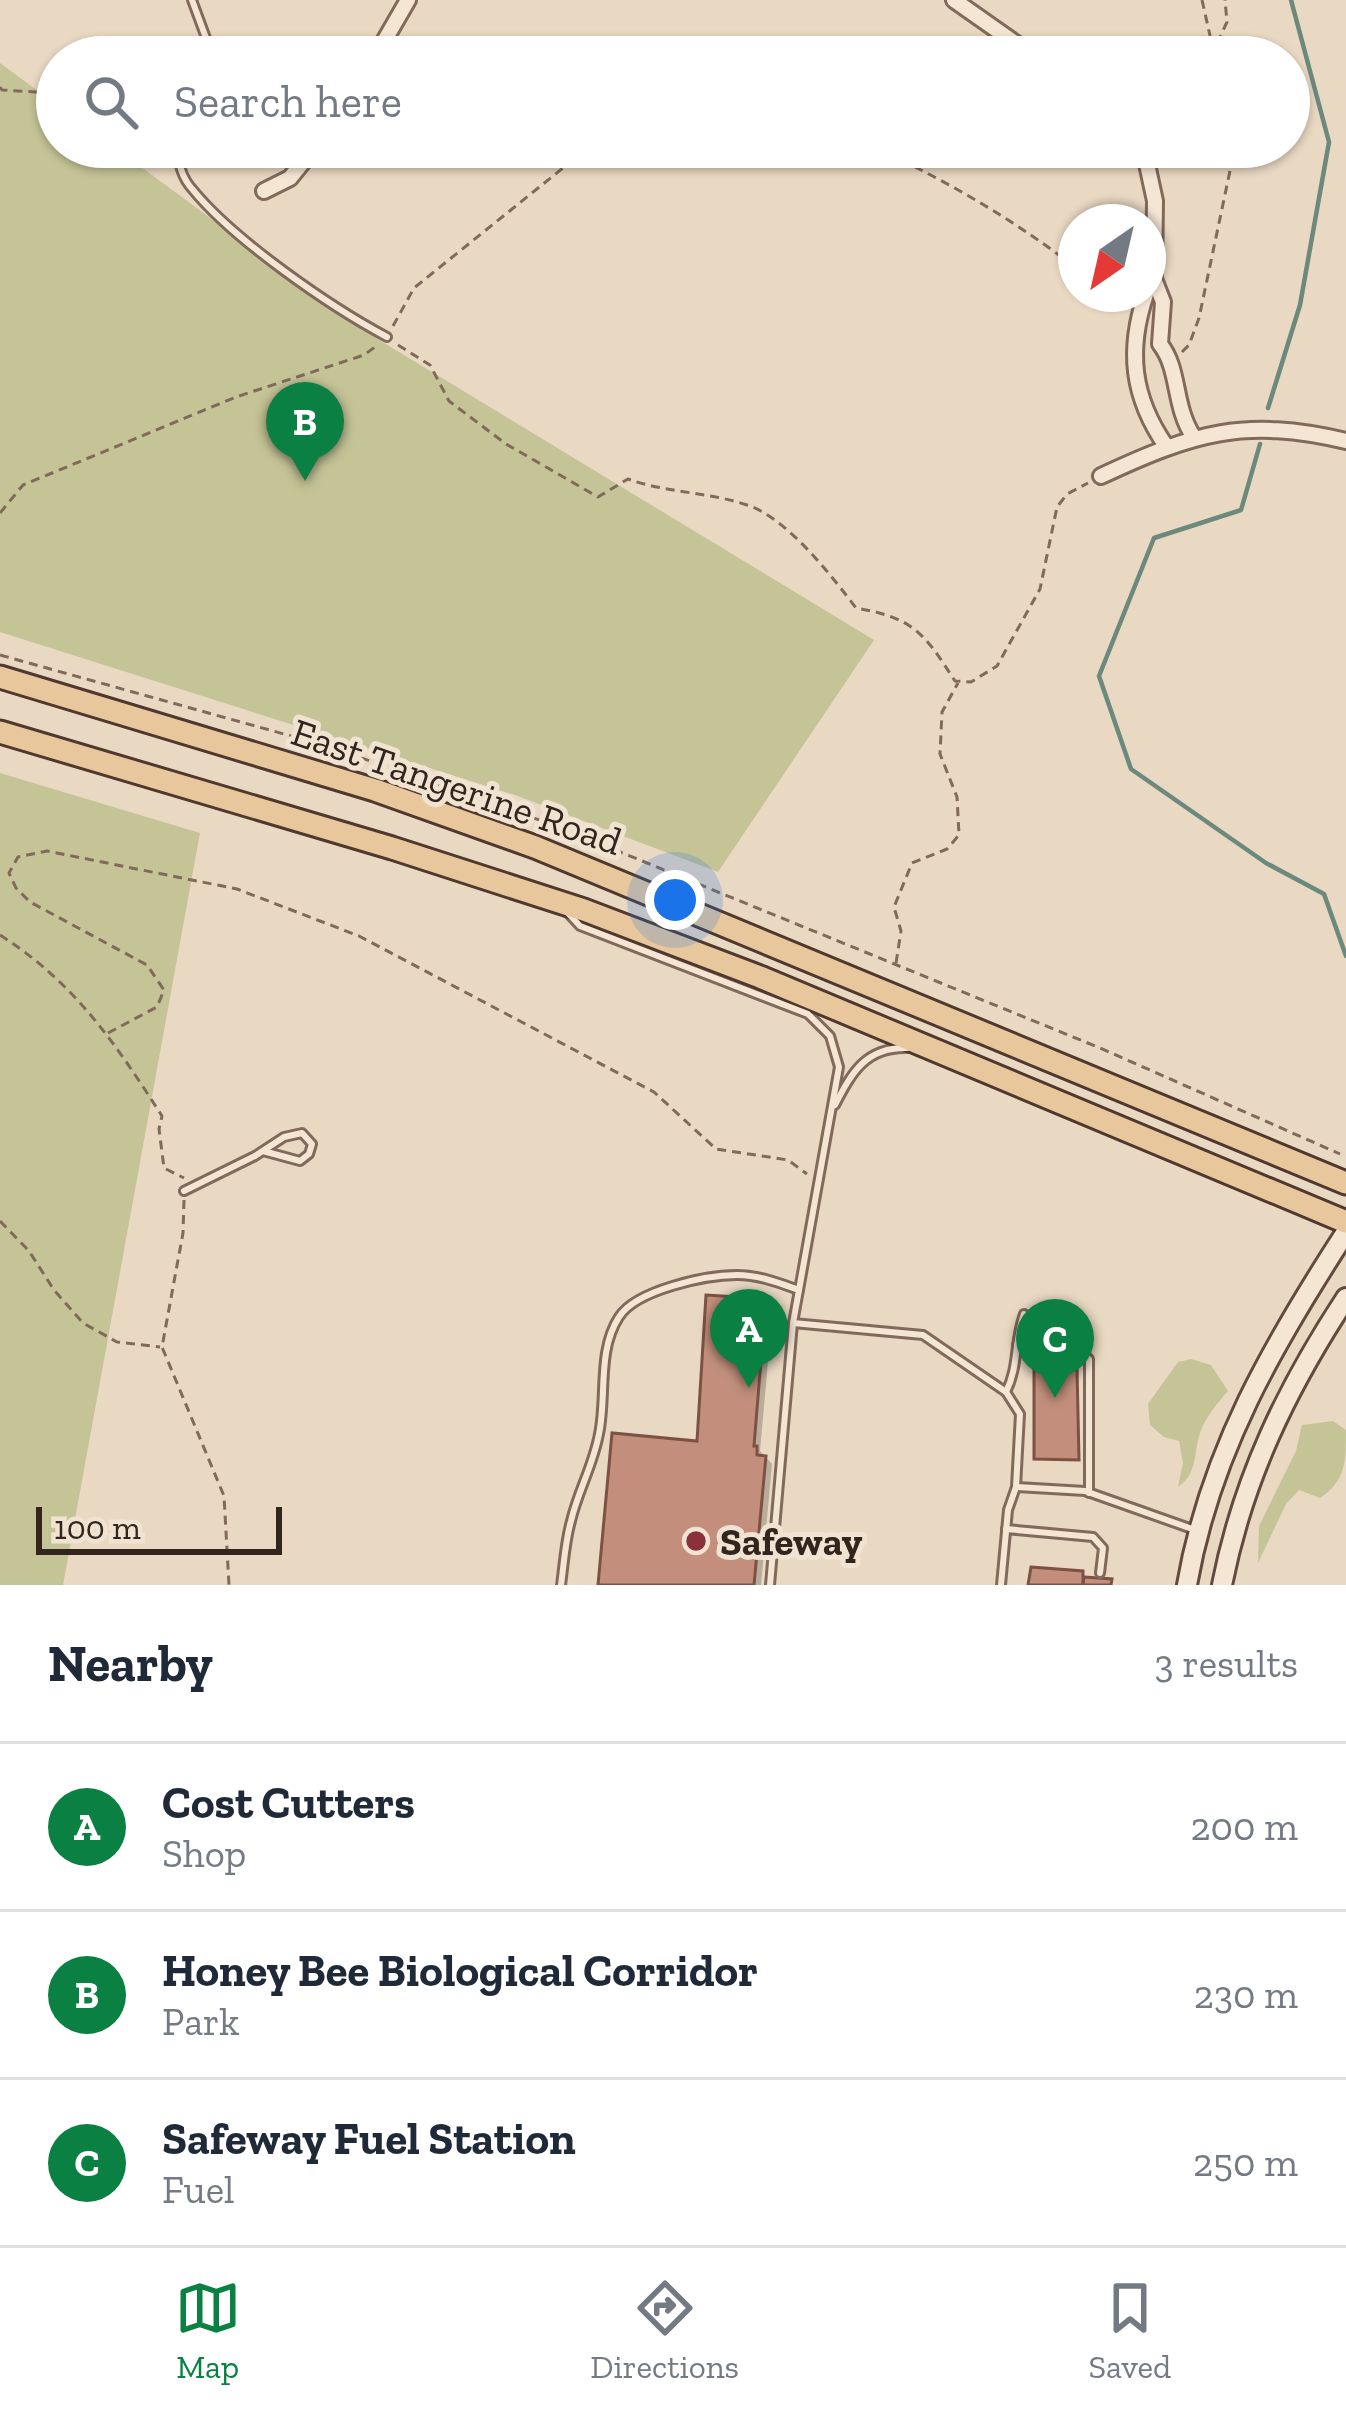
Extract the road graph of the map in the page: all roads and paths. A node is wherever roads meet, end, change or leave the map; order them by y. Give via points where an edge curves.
1 (192, 0) edge
2 (408, 0) edge
3 (954, 0) edge
4 (1202, 0) edge
5 (1225, 0) edge
6 (205, 36) edge
7 (387, 36) edge
8 (1005, 36) edge
9 (1210, 36) edge
10 (1221, 36) edge
11 (0, 87) edge
12 (36, 92) edge
13 (180, 168) edge
14 (298, 168) edge
15 (563, 168) edge
16 (920, 168) edge
17 (1149, 168) edge
18 (1231, 168) edge
19 (264, 191) dead end
20 (1156, 204) edge
21 (1058, 254) edge
22 (1143, 312) edge
23 (1162, 312) edge
24 (387, 337) junction
25 (1169, 360) junction
26 (1193, 436) junction
27 (1346, 441) edge
28 (1166, 446) junction
29 (1101, 476) joint
30 (0, 513) edge
31 (0, 655) edge
32 (0, 676) edge
33 (959, 681) junction
34 (59, 684) junction
35 (0, 732) edge
36 (556, 901) junction
37 (0, 935) edge
38 (896, 964) junction
39 (108, 1033) junction
40 (932, 1048) junction
41 (831, 1114) junction
42 (263, 1151) junction
43 (1340, 1154) dead end
44 (818, 1183) junction
45 (1346, 1183) edge
46 (184, 1191) junction
47 (0, 1221) edge
48 (1346, 1222) edge
49 (1346, 1232) edge
50 (800, 1290) junction
51 (1346, 1298) edge
52 (1024, 1314) dead end
53 (793, 1323) junction
54 (1016, 1345) junction
55 (162, 1347) junction
56 (1006, 1392) junction
57 (1016, 1487) junction
58 (1089, 1492) junction
59 (1006, 1529) junction
60 (1198, 1531) junction
61 (1100, 1574) dead end
62 (229, 1585) edge
63 (561, 1585) edge
64 (770, 1585) edge
65 (1001, 1585) edge
66 (1187, 1585) edge
67 (1222, 1585) edge

1 - 6 lane
2 - 7 street
3 - 8 street
4 - 9 path
5 - 10 path
11 - 12 path
13 - 24 lane via 233,230
14 - 19 street
15 - 24 path via 414,288
16 - 21 path
17 - 20 street
18 - 25 path via 1199,318 1189,345
22 - 28 street via 1132,362 1150,424
23 - 25 street via 1160,344
24 - 30 path via 364,356 236,397 22,485
24 - 33 path via 430,365 449,401 598,497 628,478 751,505 814,554 856,608 892,614 924,633
25 - 26 street via 1179,415
26 - 27 street via 1282,430
26 - 28 street
28 - 29 street
29 - 33 path via 1057,507 1040,590 997,666
31 - 34 path
32 - 34 main road, East Tangerine Road
33 - 38 path via 942,712 940,754 957,797 958,835 947,849 912,863 894,908 901,931
34 - 38 path via 327,746 446,785
34 - 45 main road, East Tangerine Road via 552,854
35 - 36 main road, East Tangerine Road
36 - 40 main road, East Tangerine Road
36 - 41 lane via 580,926 808,1014 830,1036 839,1066
37 - 39 path via 75,993
38 - 43 path
39 - 44 path via 157,1007 164,990 147,965 30,902 9,873 18,857 46,851 237,889 359,936 654,1092 716,1149 788,1160
39 - 46 path via 162,1116 164,1168 184,1177
40 - 41 lane via 887,1047 856,1064
40 - 48 main road, East Tangerine Road
41 - 44 lane
42 - 42 lane via 302,1133 312,1144 300,1161
42 - 46 lane
44 - 50 lane
46 - 55 path
47 - 55 path via 83,1323 117,1342
49 - 60 main road via 1259,1373
50 - 53 lane
50 - 63 lane via 734,1275 658,1290 633,1300 618,1318 606,1349 601,1430 571,1519
51 - 67 main road via 1265,1439
52 - 54 lane
53 - 56 lane via 923,1335
53 - 64 lane
54 - 56 lane
54 - 58 lane via 1089,1359
55 - 62 path via 224,1496
56 - 57 lane via 1020,1414
57 - 58 lane
57 - 59 lane
58 - 60 lane
59 - 61 lane via 1093,1537 1102,1548
59 - 65 lane
60 - 66 main road

